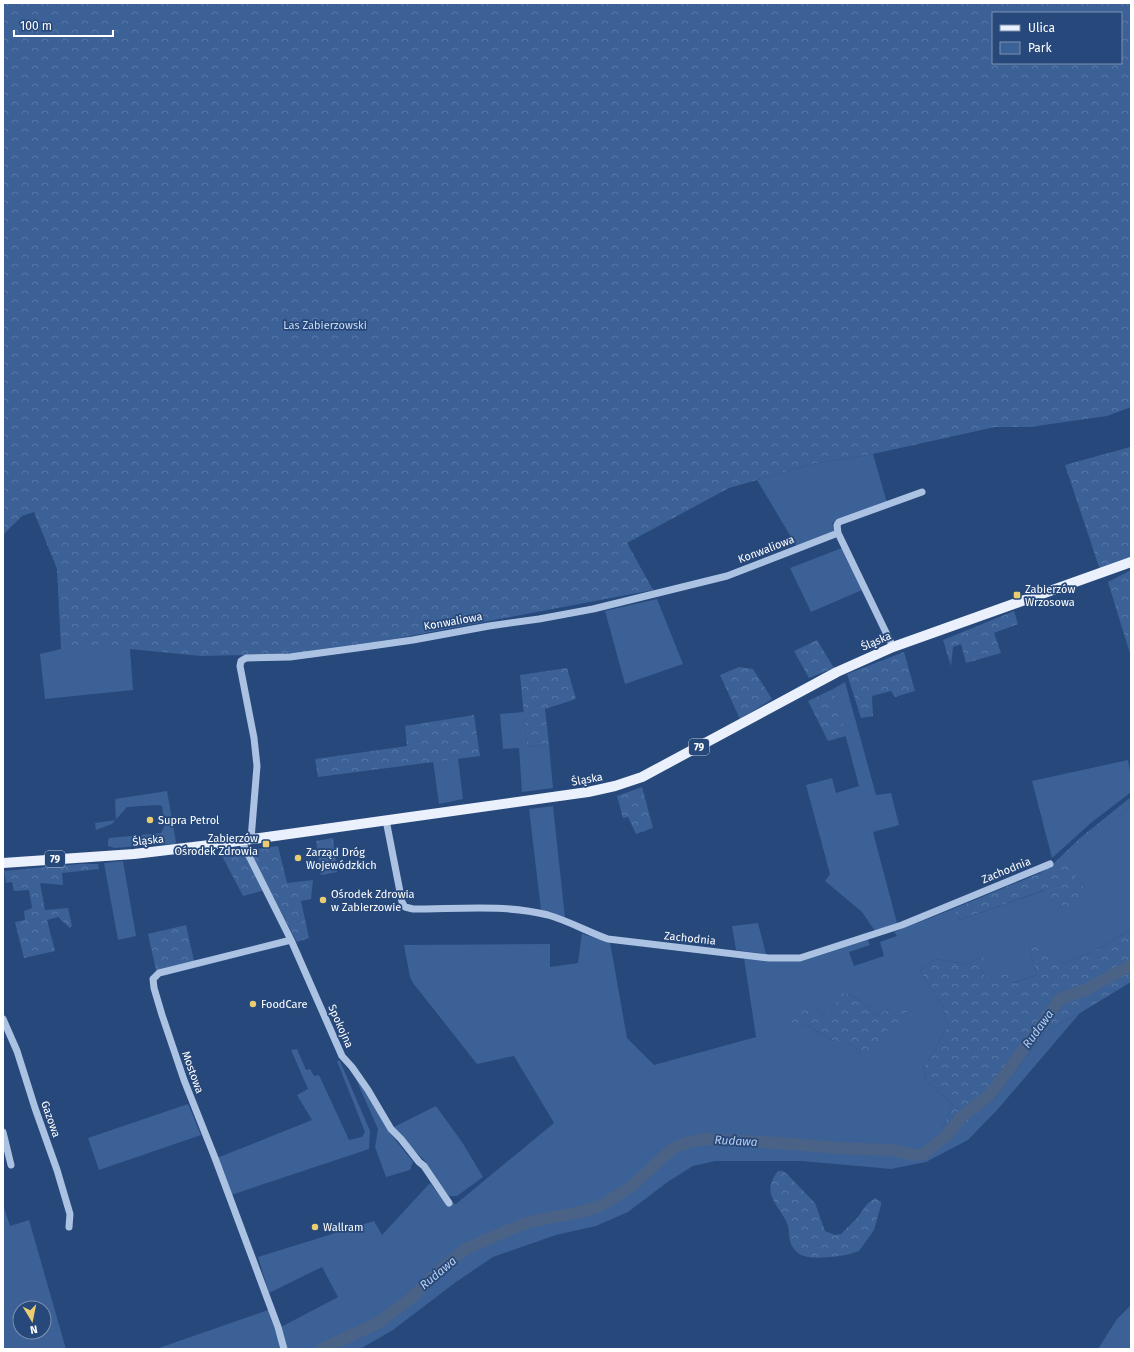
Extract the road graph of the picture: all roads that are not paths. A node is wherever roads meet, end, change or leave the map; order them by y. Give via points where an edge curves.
1 (922, 492) dead end
2 (838, 533) junction
3 (1131, 562) edge
4 (893, 647) junction
5 (386, 820) junction
6 (246, 839) junction
7 (3, 862) edge
8 (1050, 864) dead end
9 (291, 940) junction
10 (3, 1019) edge
11 (3, 1132) edge
12 (11, 1165) dead end
13 (449, 1203) dead end
14 (69, 1227) dead end
15 (284, 1349) edge

1 - 2 street via 839,522
2 - 4 street
2 - 6 street, Konwaliowa via 727,576 593,609 357,648 290,657 246,658 241,661 240,666 257,766
3 - 4 main road, Śląska / 79
4 - 5 main road, Śląska / 79 via 837,672 647,775 615,786
5 - 6 main road, Śląska / 79
5 - 8 street, Zachodnia via 402,902 407,908 497,908 528,911 550,916 608,939 769,958 800,958 902,925
6 - 7 main road, Śląska / 79 via 134,854
6 - 9 street, Spokojna
9 - 13 street, Spokojna via 342,1056 352,1066 391,1129 424,1166
9 - 15 street, Mostowa via 159,973 153,979 184,1080 278,1327
10 - 14 street, Gazowa via 17,1051 57,1170 70,1214
11 - 12 street

